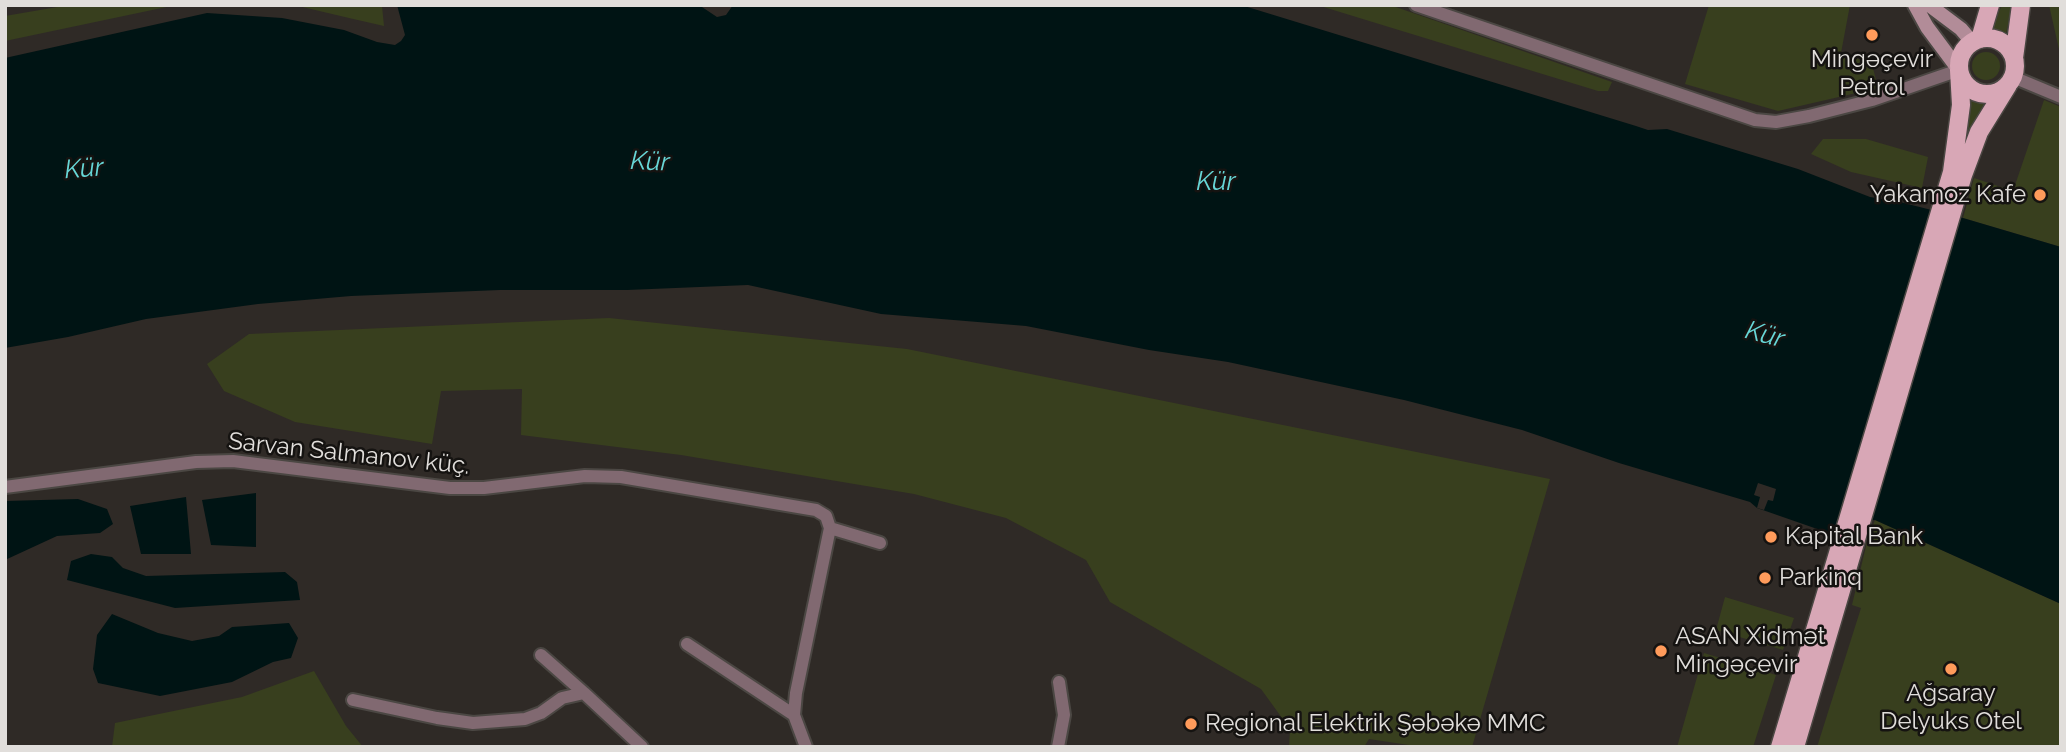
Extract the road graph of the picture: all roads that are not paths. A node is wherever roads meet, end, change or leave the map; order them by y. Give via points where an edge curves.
1 (1416, 5) edge
2 (1915, 5) edge
3 (1928, 5) edge
4 (1990, 5) edge
5 (2021, 5) edge
6 (1976, 40) junction
7 (2014, 58) junction
8 (1959, 70) junction
9 (2010, 81) junction
10 (2061, 97) edge
11 (1958, 173) junction
12 (5, 487) edge
13 (830, 528) junction
14 (880, 543) dead end
15 (1835, 594) junction
16 (687, 644) dead end
17 (541, 655) dead end
18 (1059, 682) dead end
19 (584, 693) junction
20 (353, 701) dead end
21 (794, 715) junction
22 (642, 747) edge
23 (806, 747) edge
24 (1059, 747) edge
25 (1780, 747) edge
26 (1795, 747) edge

1 - 8 street via 1755,120 1776,122 1809,116
2 - 8 main road
3 - 6 main road
4 - 6 main road
5 - 7 main road
6 - 7 main road via 1989,38 2004,44
6 - 8 main road via 1961,54
7 - 9 main road
8 - 9 main road via 1974,92 1992,94
8 - 11 main road
9 - 10 street
9 - 11 main road
11 - 15 main road
12 - 13 street, Sarvan Salmanov küç. via 233,461 450,488 621,477 816,510 826,516
13 - 14 street
13 - 21 street
15 - 25 main road
15 - 26 main road
16 - 21 street
17 - 19 street
18 - 24 street via 1064,715
19 - 20 street via 562,698 525,719 474,723
19 - 22 street
21 - 23 street

